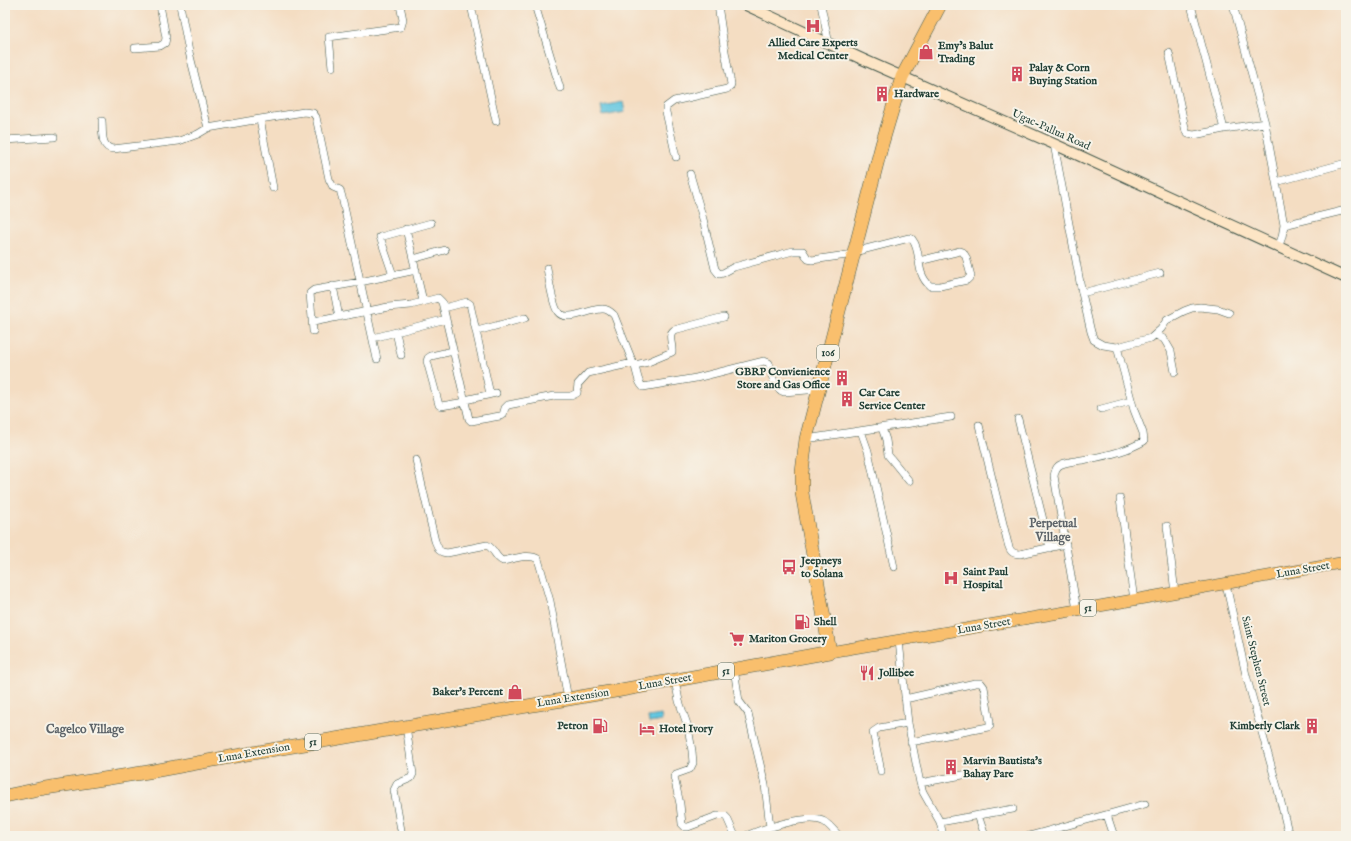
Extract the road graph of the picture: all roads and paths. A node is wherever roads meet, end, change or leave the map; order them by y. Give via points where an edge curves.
1 (160, 5) edge
2 (180, 5) edge
3 (400, 5) edge
4 (471, 5) edge
5 (535, 5) edge
6 (718, 5) edge
7 (746, 5) edge
8 (821, 5) edge
9 (940, 5) edge
10 (1191, 5) edge
11 (1233, 5) edge
12 (829, 44) junction
13 (135, 48) dead end
14 (1169, 53) dead end
15 (332, 67) dead end
16 (902, 78) junction
17 (560, 88) dead end
18 (102, 120) dead end
19 (260, 120) junction
20 (496, 121) dead end
21 (1265, 123) junction
22 (208, 128) junction
23 (1224, 129) junction
24 (54, 137) dead end
25 (5, 140) edge
26 (1054, 144) junction
27 (676, 157) dead end
28 (1346, 163) edge
29 (690, 174) dead end
30 (1276, 182) junction
31 (273, 188) dead end
32 (1346, 210) edge
33 (431, 223) dead end
34 (1284, 225) junction
35 (406, 229) junction
36 (1278, 248) junction
37 (445, 250) dead end
38 (854, 253) junction
39 (413, 258) junction
40 (918, 261) junction
41 (547, 268) dead end
42 (416, 270) junction
43 (1160, 273) dead end
44 (393, 275) junction
45 (1346, 278) edge
46 (360, 282) junction
47 (333, 286) junction
48 (1082, 293) junction
49 (423, 301) junction
50 (444, 308) junction
51 (366, 311) junction
52 (1229, 313) dead end
53 (339, 317) junction
54 (724, 317) dead end
55 (525, 318) dead end
56 (446, 319) junction
57 (313, 322) junction
58 (313, 331) dead end
59 (477, 331) junction
60 (396, 332) junction
61 (1156, 335) junction
62 (373, 338) junction
63 (1117, 347) junction
64 (453, 351) junction
65 (401, 355) dead end
66 (377, 359) dead end
67 (634, 364) junction
68 (1176, 372) dead end
69 (819, 389) junction
70 (465, 401) junction
71 (1132, 401) junction
72 (1101, 409) dead end
73 (952, 417) dead end
74 (1018, 419) dead end
75 (979, 425) dead end
76 (882, 428) junction
77 (861, 431) junction
78 (806, 440) junction
79 (416, 460) dead end
80 (909, 481) dead end
81 (1120, 499) dead end
82 (1167, 526) dead end
83 (1066, 544) junction
84 (1050, 548) junction
85 (1346, 562) edge
86 (894, 567) dead end
87 (1226, 584) junction
88 (1175, 593) junction
89 (1134, 600) junction
90 (1077, 610) junction
91 (899, 640) junction
92 (830, 652) junction
93 (734, 669) junction
94 (675, 680) junction
95 (621, 690) joint
96 (568, 699) junction
97 (905, 699) junction
98 (908, 723) junction
99 (406, 726) junction
100 (911, 742) junction
101 (881, 771) dead end
102 (968, 774) dead end
103 (920, 783) junction
104 (5, 796) edge
105 (1145, 804) dead end
106 (1013, 809) dead end
107 (978, 815) junction
108 (1107, 815) junction
109 (940, 822) junction
110 (770, 827) junction
111 (402, 836) edge
112 (736, 836) edge
113 (746, 836) edge
114 (839, 836) edge
115 (943, 836) edge
116 (985, 836) edge
117 (1029, 836) edge
118 (1114, 836) edge
119 (1289, 836) edge

1 - 13 street via 165,43 160,46
2 - 22 street
3 - 15 street via 403,20 401,27 329,37
4 - 20 street
5 - 17 street
6 - 27 street via 731,84 727,89 674,101 666,107
7 - 12 street, Ugac-Pallua Road
8 - 12 street
9 - 16 highway, 106
10 - 23 street
11 - 21 street
12 - 16 street, Ugac-Pallua Road
14 - 23 street via 1186,132 1194,135
16 - 26 street, Ugac-Pallua Road
16 - 38 highway, 106
18 - 22 street via 104,143 108,148 179,141
19 - 22 street
19 - 31 street
19 - 46 street via 304,112 313,113 316,117 329,179 333,187 340,190
21 - 23 street
21 - 30 street
24 - 25 street
26 - 36 street, Ugac-Pallua Road
26 - 48 street
28 - 30 street
29 - 38 street via 715,269 719,274 734,267 793,251 803,251 808,259 812,260
30 - 34 street
32 - 34 street
33 - 35 street
34 - 36 street
35 - 39 street
35 - 44 street via 380,237
36 - 45 street, Ugac-Pallua Road
37 - 39 street
38 - 40 street via 909,238 914,242
38 - 69 highway, 106
39 - 42 street
40 - 40 street via 924,280 930,286 967,280 971,276 966,257 960,251
41 - 67 street via 558,312 566,316 604,309 610,311
42 - 44 street
42 - 49 street
43 - 48 street
44 - 46 street
46 - 47 street
46 - 51 street
47 - 53 street
47 - 57 street via 311,291
48 - 63 street via 1094,340 1103,345
49 - 50 street via 438,298
49 - 51 street
50 - 56 street
50 - 59 street via 467,302 470,304
51 - 53 street
51 - 62 street
52 - 61 street via 1200,307 1192,308 1167,320
53 - 57 street
54 - 67 street via 674,330 670,335 672,352 648,362
55 - 59 street
56 - 60 street
56 - 64 street
57 - 58 street
59 - 70 street via 493,394
60 - 62 street
60 - 65 street
61 - 63 street
61 - 68 street via 1164,339 1171,351
62 - 66 street
63 - 71 street
64 - 70 street
64 - 70 street via 431,356 427,361 439,405
67 - 69 street via 643,387 696,378 764,361 769,363 775,385 780,391
67 - 70 street via 588,373 578,384 577,394 508,405 500,416 471,421
69 - 78 highway, 106
71 - 72 street
71 - 83 street via 1144,441 1127,449 1062,464 1055,470 1057,501
73 - 76 street
74 - 84 street
75 - 84 street via 1012,552 1020,554
76 - 77 street
76 - 80 street via 888,455
77 - 78 street
77 - 86 street via 868,451
78 - 92 highway, 106 via 802,493
79 - 96 street via 431,529 439,550 447,553 488,545 503,561 529,556 538,559 550,601
81 - 89 street
82 - 88 street
83 - 84 street
83 - 90 street
85 - 87 main road, Luna Street / 51
87 - 88 main road, Luna Street / 51
87 - 119 street, Saint Stephen Street via 1246,675
88 - 89 main road, Luna Street / 51
89 - 90 main road, Luna Street / 51
90 - 91 main road, Luna Street / 51
91 - 92 main road, Luna Street / 51
91 - 97 street
92 - 93 highway, Luna Street / 51
93 - 94 highway, Luna Street / 51
93 - 110 street via 739,701 748,713 765,785
94 - 95 highway, Luna Street / 51
94 - 112 street via 679,702 688,727 694,763 690,769 674,777 682,824 688,827 717,816 725,816
95 - 96 highway, Luna Extension / 51
96 - 99 highway, Luna Extension / 51
97 - 98 street
97 - 100 street via 981,683 984,687 990,722 988,727
98 - 100 street
98 - 101 street via 878,728 874,732
99 - 104 highway, Luna Extension / 51
99 - 111 street via 413,774 411,778 397,784 394,790
100 - 103 street
102 - 103 street
103 - 109 street
105 - 108 street
106 - 107 street
107 - 109 street
107 - 116 street
108 - 117 street
108 - 118 street
109 - 115 street
110 - 113 street
110 - 114 street via 816,820 829,825

